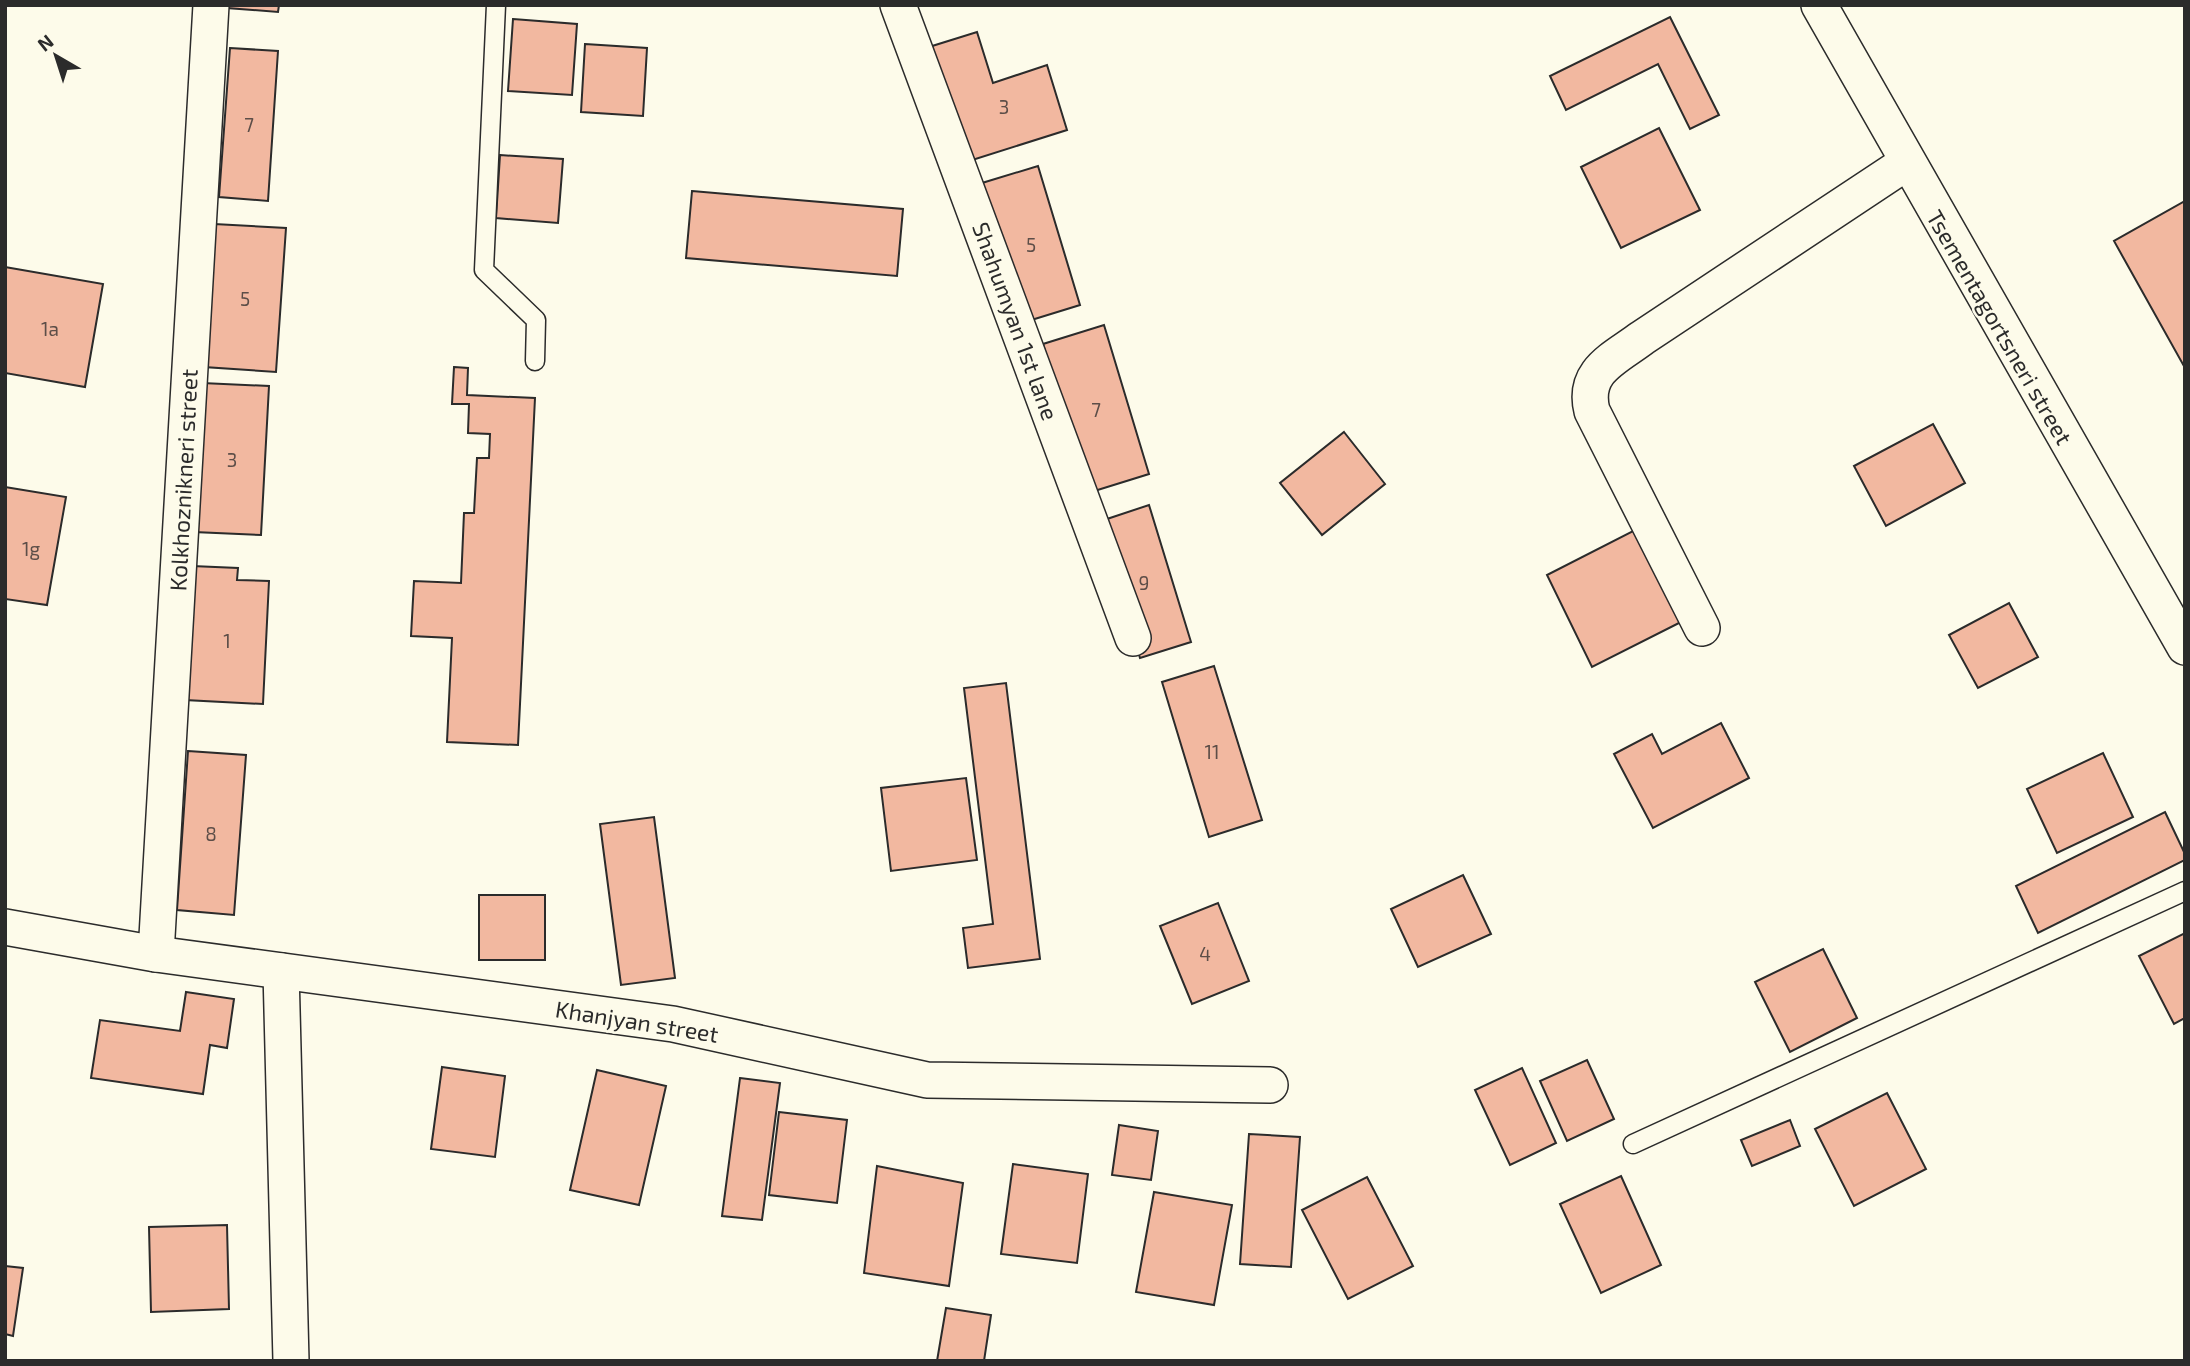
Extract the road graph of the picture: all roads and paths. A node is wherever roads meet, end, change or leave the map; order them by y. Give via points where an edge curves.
1 (211, 5) edge
2 (496, 5) edge
3 (898, 5) edge
4 (1819, 5) edge
5 (1906, 163) junction
6 (534, 361) dead end
7 (1702, 628) dead end
8 (1133, 638) dead end
9 (2185, 647) edge
10 (2185, 891) edge
11 (5, 927) edge
12 (156, 954) junction
13 (281, 971) junction
14 (1270, 1085) dead end
15 (1633, 1144) dead end
16 (291, 1361) edge

1 - 12 street, Kolkhoznikneri street
2 - 6 lane via 484,270 536,320
3 - 8 street, Shahumyan 1st lane
4 - 5 street, Tsementagortsneri street
5 - 7 street via 1642,338 1591,382 1592,411
5 - 9 street, Tsementagortsneri street
10 - 15 lane
11 - 12 street, Khanjyan street
12 - 13 street, Khanjyan street
13 - 14 street, Khanjyan street via 673,1024 927,1080
13 - 16 street

